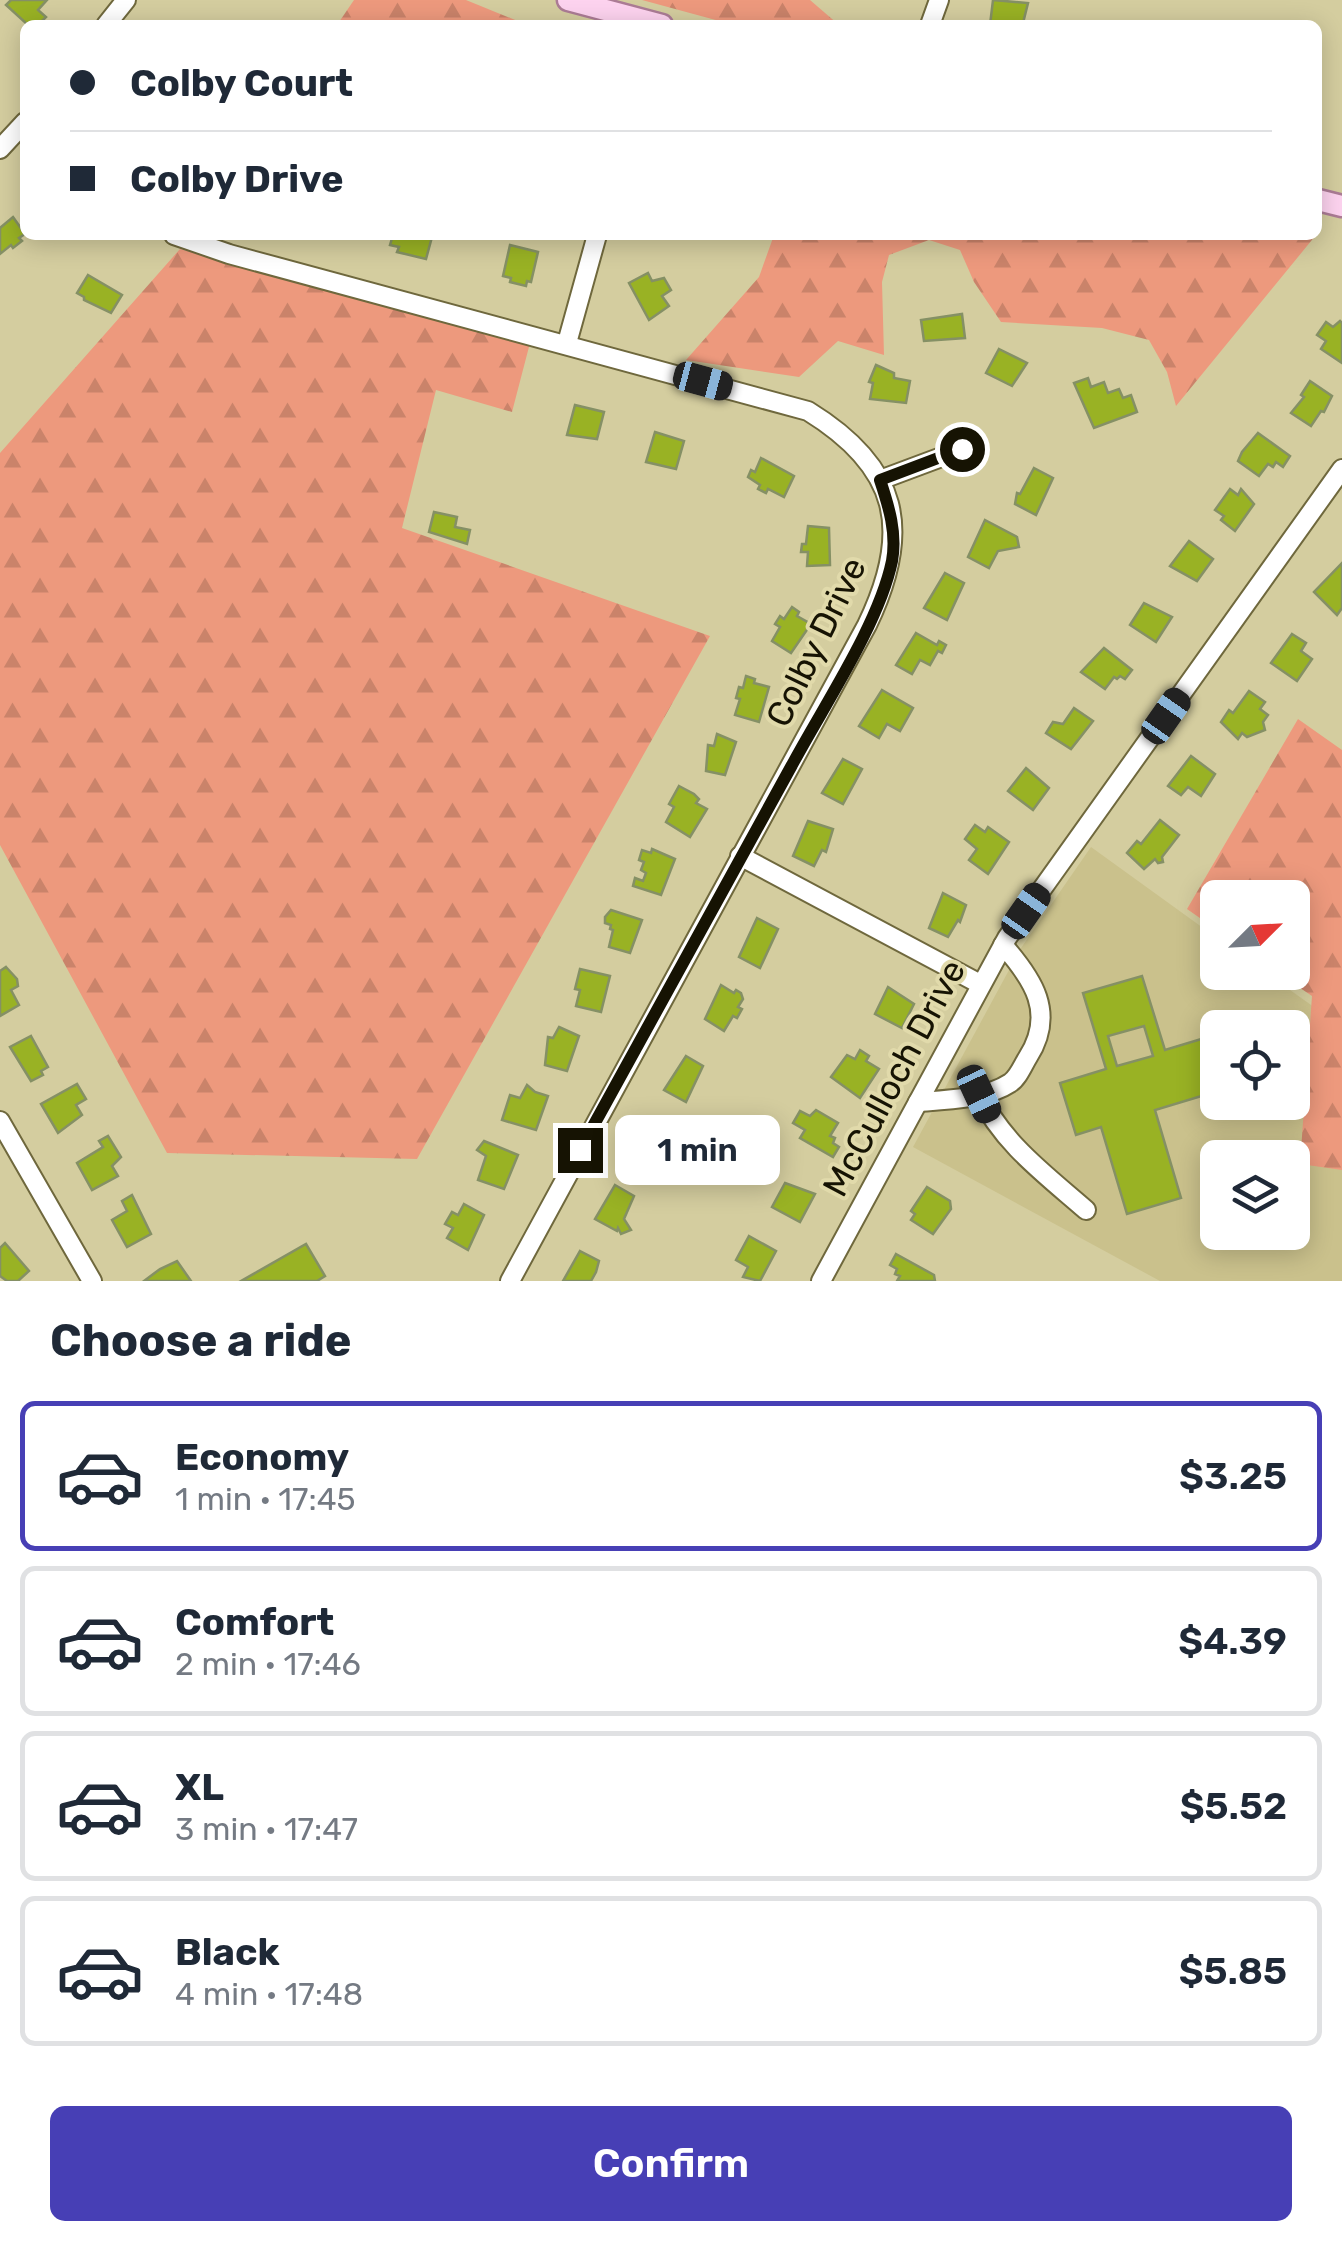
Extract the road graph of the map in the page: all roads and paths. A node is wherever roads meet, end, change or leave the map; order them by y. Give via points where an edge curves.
1 (126, 0) edge
2 (568, 0) edge
3 (110, 20) edge
4 (640, 20) edge
5 (20, 127) edge
6 (0, 148) edge
7 (189, 240) edge
8 (596, 240) edge
9 (567, 344) junction
10 (962, 449) dead end
11 (1342, 469) edge
12 (880, 480) junction
13 (740, 856) junction
14 (1003, 945) junction
15 (980, 984) junction
16 (979, 1094) junction
17 (918, 1102) junction
18 (0, 1120) edge
19 (1086, 1210) dead end
20 (92, 1281) edge
21 (510, 1281) edge
22 (820, 1281) edge

1 - 3 street
2 - 4 main road
5 - 6 street
7 - 9 street, Colby Drive
8 - 9 street
9 - 12 street, Colby Drive via 808,411 864,454
10 - 12 street
11 - 14 street, McCulloch Drive
12 - 13 street, Colby Drive via 893,536 884,590
13 - 15 street
13 - 21 street, Colby Drive
14 - 15 street, McCulloch Drive
14 - 16 street via 1028,973 1040,1002 1038,1041 1012,1082
15 - 17 street, McCulloch Drive
16 - 17 street
16 - 19 street via 992,1122
17 - 22 street, McCulloch Drive
18 - 20 street

